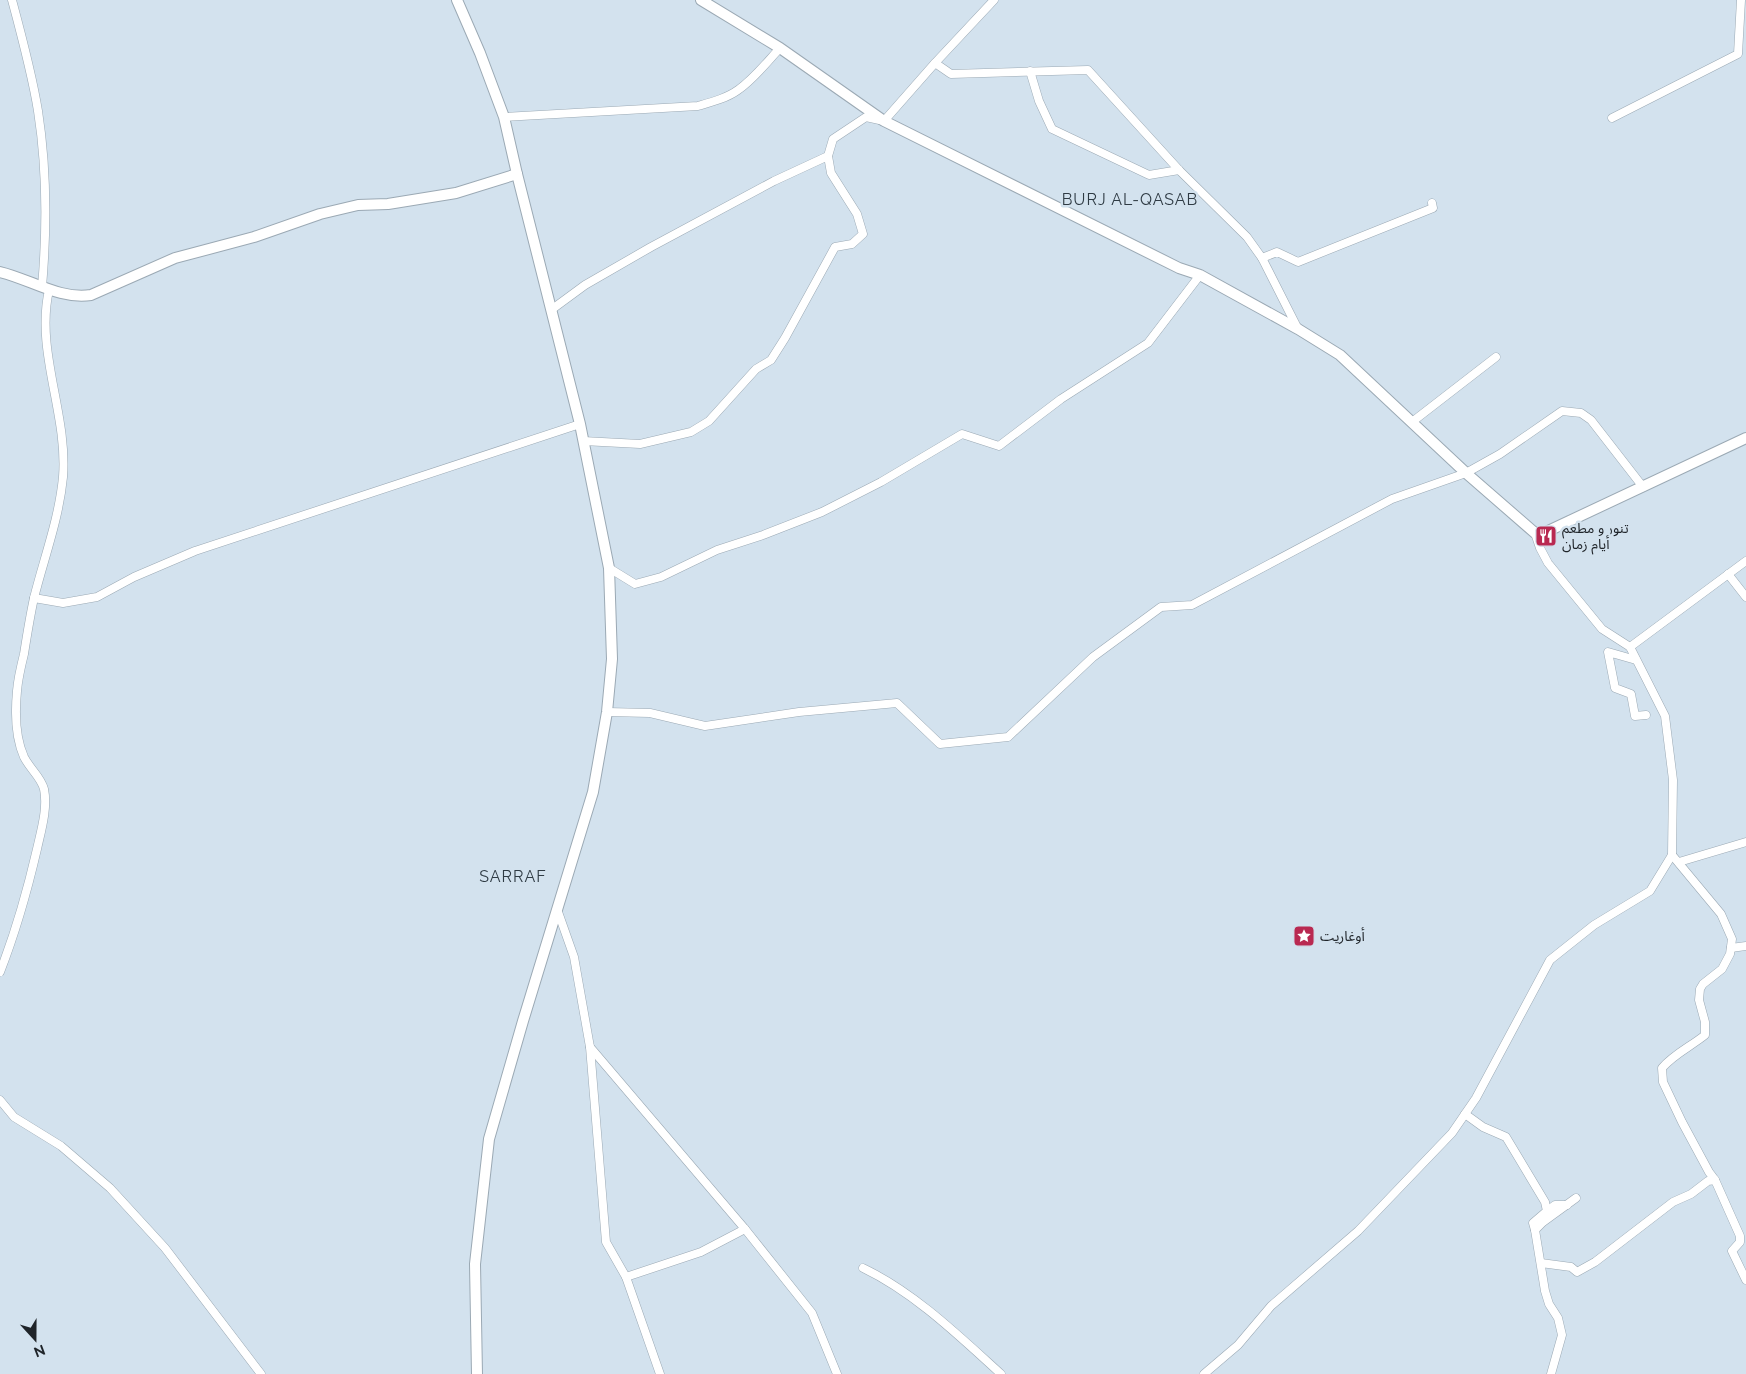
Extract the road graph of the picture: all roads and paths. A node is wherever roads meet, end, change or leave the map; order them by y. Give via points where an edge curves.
1 (12, 0) edge
2 (457, 0) edge
3 (701, 0) edge
4 (994, 0) edge
5 (1741, 0) edge
6 (780, 48) junction
7 (935, 63) junction
8 (1030, 71) junction
9 (504, 117) junction
10 (1612, 118) dead end
11 (884, 121) junction
12 (828, 156) junction
13 (1179, 170) junction
14 (517, 174) junction
15 (1432, 203) dead end
16 (1262, 258) junction
17 (0, 272) edge
18 (1200, 275) junction
19 (46, 288) junction
20 (551, 310) junction
21 (1298, 329) junction
22 (1496, 356) dead end
23 (1412, 422) junction
24 (580, 424) junction
25 (1746, 438) edge
26 (583, 441) junction
27 (1466, 473) junction
28 (1643, 487) junction
29 (1535, 533) junction
30 (1746, 560) edge
31 (609, 568) junction
32 (1728, 574) junction
33 (1746, 597) edge
34 (34, 598) junction
35 (1630, 647) junction
36 (1636, 660) junction
37 (607, 712) junction
38 (1646, 714) dead end
39 (1746, 842) edge
40 (1672, 855) junction
41 (1678, 862) junction
42 (557, 909) junction
43 (1746, 946) edge
44 (1731, 948) junction
45 (0, 972) edge
46 (590, 1046) junction
47 (0, 1100) edge
48 (1465, 1114) junction
49 (1715, 1180) junction
50 (1576, 1198) dead end
51 (1567, 1205) junction
52 (1547, 1211) junction
53 (745, 1229) junction
54 (1535, 1230) junction
55 (1541, 1263) junction
56 (863, 1268) dead end
57 (626, 1277) junction
58 (1746, 1280) edge
59 (261, 1374) edge
60 (477, 1374) edge
61 (660, 1374) edge
62 (837, 1374) edge
63 (1001, 1374) edge
64 (1204, 1374) edge
65 (1551, 1374) edge

1 - 19 street via 38,112 46,206
2 - 9 main road
3 - 6 main road
4 - 7 street
5 - 10 street via 1738,54
6 - 9 street via 738,90 698,106
6 - 11 main road
7 - 8 street via 951,74
7 - 11 street
8 - 13 street via 1088,70
8 - 13 street via 1052,130 1149,175
9 - 14 main road
11 - 12 street via 866,117 833,140
11 - 18 main road via 1171,264
12 - 20 street via 650,247 584,285
12 - 26 street via 831,173 857,214 863,234 852,244 834,246 771,360 756,369 708,421 691,432 640,444
13 - 16 street via 1246,237
14 - 19 main road via 456,192 388,204 358,205 320,214 254,238 175,258 91,295 78,298
14 - 20 main road
15 - 16 street via 1433,208 1298,262 1277,252
16 - 21 street
17 - 19 main road
18 - 21 main road
18 - 31 street via 1148,343 1062,399 999,446 962,434 882,482 822,512 717,550 661,577 635,584
19 - 34 street via 46,341 61,426 63,476 50,546
20 - 24 main road
21 - 23 main road via 1342,357
22 - 23 street
23 - 27 main road
24 - 26 main road
24 - 34 street via 195,552 134,577 97,597 63,602
25 - 28 main road
26 - 31 main road
27 - 28 street via 1562,411 1580,413 1592,420
27 - 29 main road
27 - 37 street via 1392,499 1192,605 1161,607 1093,657 1008,737 940,744 897,703 799,712 705,726 650,713
28 - 29 main road via 1546,532
29 - 35 street via 1548,563 1602,629
30 - 32 street
31 - 37 main road via 612,659
32 - 33 street
32 - 35 street
34 - 45 street via 15,712 19,742 44,788 45,799 26,894
35 - 36 street
36 - 38 street via 1608,652 1615,688 1631,694 1635,716
36 - 40 street via 1666,716 1673,780
37 - 42 main road via 593,792
39 - 41 street
40 - 41 street
40 - 48 street via 1650,891 1594,925 1550,960
41 - 44 street via 1721,914 1732,939
42 - 46 street via 574,957
42 - 60 main road via 489,1139 475,1264
43 - 44 street
44 - 49 street via 1722,970 1700,988 1698,1000 1705,1022 1704,1035 1671,1057 1662,1068 1663,1082 1678,1114
46 - 53 street
46 - 57 street via 606,1242
47 - 59 street via 14,1117 61,1146 110,1188 165,1248
48 - 52 street via 1483,1127 1506,1137 1545,1202
48 - 64 street via 1452,1133 1358,1232 1271,1306 1238,1345
49 - 55 street via 1673,1202 1577,1272 1571,1267
49 - 58 street via 1740,1236 1740,1242 1732,1250
50 - 51 street
51 - 52 street via 1555,1205
51 - 54 street
52 - 54 street via 1533,1223
53 - 57 street via 701,1252
53 - 62 street via 812,1313
54 - 55 street
55 - 65 street via 1549,1304 1558,1318 1562,1335
56 - 63 street via 902,1291
57 - 61 street

